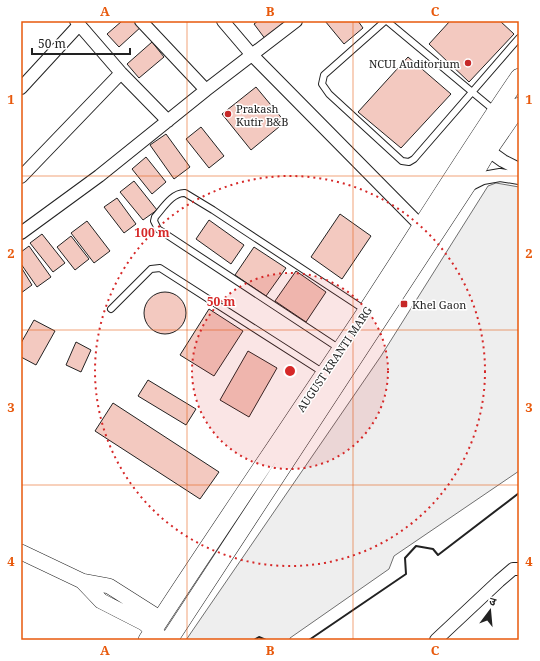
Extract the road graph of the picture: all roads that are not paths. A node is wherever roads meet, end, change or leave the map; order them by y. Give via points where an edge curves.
1 (141, 21) edge
2 (223, 21) edge
3 (296, 21) edge
4 (386, 21) edge
5 (77, 23) edge
6 (519, 38) edge
7 (252, 55) junction
8 (121, 73) junction
9 (519, 77) edge
10 (21, 88) edge
11 (206, 90) junction
12 (472, 92) junction
13 (519, 106) edge
14 (502, 116) junction
15 (168, 121) junction
16 (482, 146) junction
17 (519, 169) edge
18 (21, 177) edge
19 (519, 178) edge
20 (466, 187) junction
21 (421, 226) junction
22 (21, 233) edge
23 (111, 309) dead end
24 (366, 310) junction
25 (340, 349) junction
26 (324, 373) junction
27 (21, 552) edge
28 (519, 568) edge
29 (156, 632) edge
30 (168, 640) edge
31 (436, 640) edge

1 - 11 street
2 - 7 street
3 - 7 street
4 - 12 lane
4 - 12 lane via 324,75 322,84 329,94 402,162 414,159
5 - 8 street
5 - 10 street
6 - 12 lane
7 - 11 street
7 - 21 street
8 - 15 street
8 - 18 street
9 - 14 main road, AUGUST KRANTI MARG
11 - 15 street
12 - 14 lane
13 - 14 main road, AUGUST KRANTI MARG
14 - 16 main road, AUGUST KRANTI MARG
15 - 22 street
16 - 17 street
16 - 20 main road, AUGUST KRANTI MARG
16 - 21 main road, AUGUST KRANTI MARG
19 - 20 street via 500,175 482,178
20 - 30 main road, AUGUST KRANTI MARG
21 - 24 main road, AUGUST KRANTI MARG
23 - 26 lane via 151,269 160,268
24 - 25 main road, AUGUST KRANTI MARG
24 - 25 lane via 185,193 176,195 155,217 158,229
25 - 26 main road, AUGUST KRANTI MARG
26 - 29 main road, AUGUST KRANTI MARG
27 - 29 street via 82,581 102,600
28 - 31 street via 499,581

